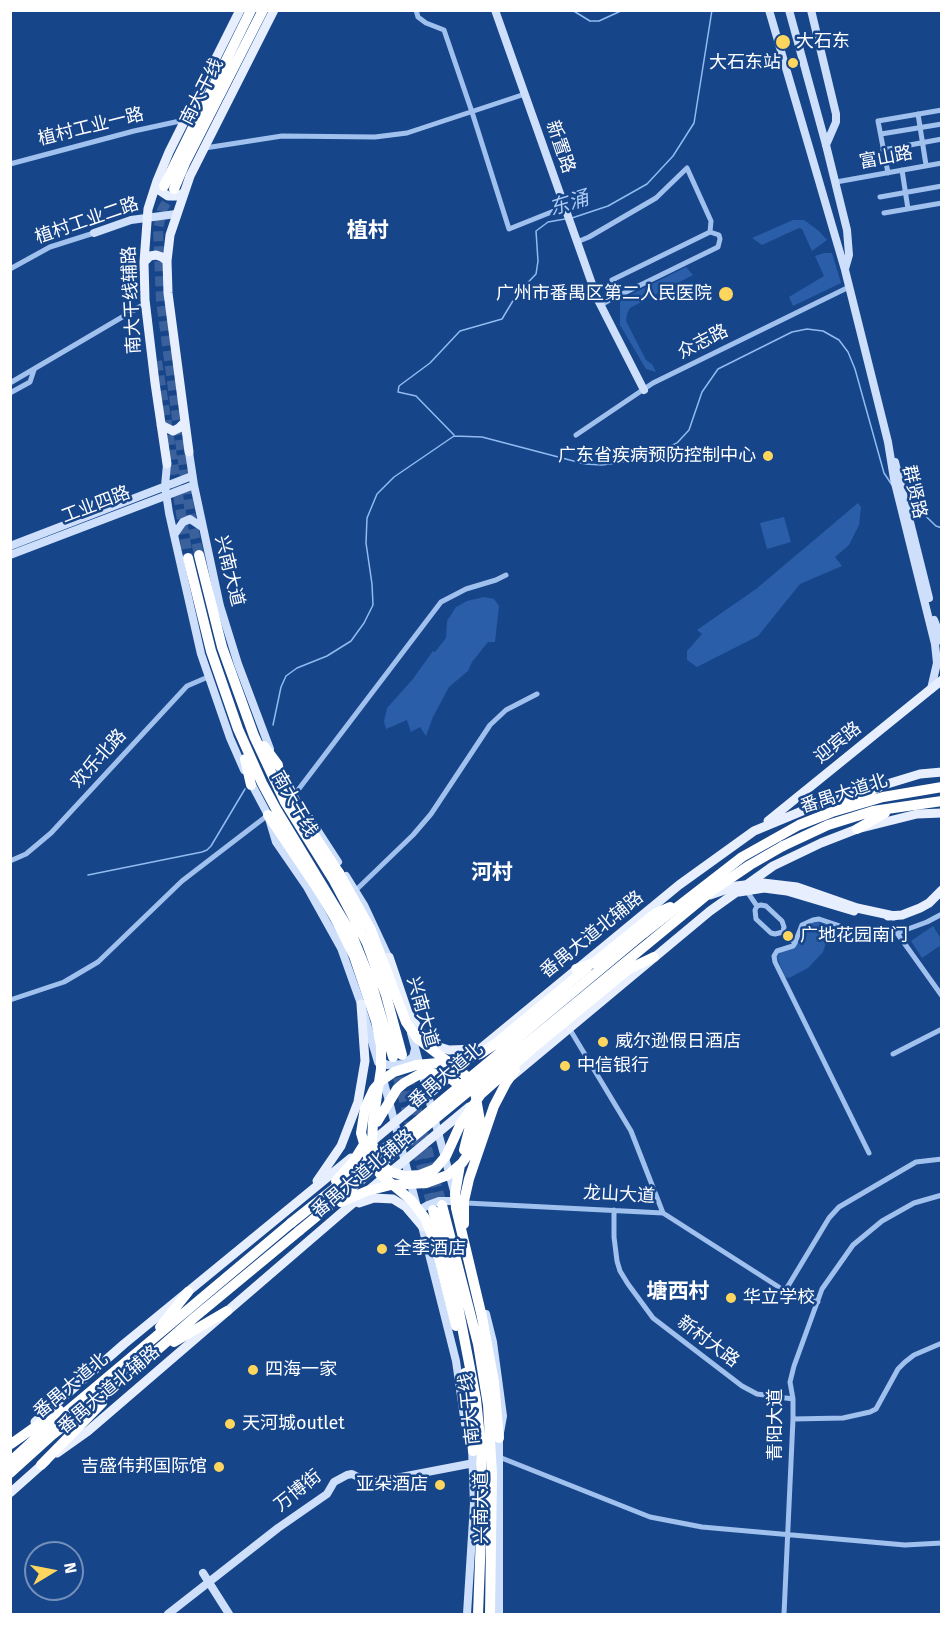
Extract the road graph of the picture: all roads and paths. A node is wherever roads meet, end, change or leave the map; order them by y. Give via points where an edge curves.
1 (240, 10) edge
2 (250, 10) edge
3 (263, 10) edge
4 (274, 10) edge
5 (416, 10) edge
6 (495, 10) edge
7 (769, 10) edge
8 (789, 10) edge
9 (811, 10) edge
10 (525, 94) junction
11 (942, 110) edge
12 (472, 112) junction
13 (918, 114) junction
14 (180, 121) dead end
15 (942, 124) edge
16 (920, 128) junction
17 (880, 134) junction
18 (942, 139) edge
19 (922, 142) junction
20 (826, 145) junction
21 (205, 148) dead end
22 (884, 150) junction
23 (942, 163) edge
24 (10, 164) edge
25 (926, 165) junction
26 (902, 170) junction
27 (888, 172) junction
28 (836, 182) junction
29 (821, 186) junction
30 (942, 186) edge
31 (169, 188) junction
32 (906, 193) junction
33 (880, 197) dead end
34 (942, 203) edge
35 (908, 209) junction
36 (565, 210) junction
37 (884, 213) dead end
38 (176, 214) junction
39 (147, 217) junction
40 (710, 232) junction
41 (94, 233) joint
42 (577, 242) junction
43 (167, 261) junction
44 (144, 262) junction
45 (10, 269) edge
46 (845, 270) junction
47 (612, 280) dead end
48 (849, 287) junction
49 (601, 305) junction
50 (141, 306) dead end
51 (34, 370) junction
52 (10, 383) edge
53 (644, 390) junction
54 (10, 393) edge
55 (185, 422) junction
56 (161, 425) junction
57 (576, 435) dead end
58 (189, 452) joint
59 (167, 465) joint
60 (897, 479) junction
61 (193, 481) junction
62 (165, 486) junction
63 (167, 496) junction
64 (92, 519) junction
65 (202, 527) junction
66 (174, 535) junction
67 (10, 546) edge
68 (10, 555) edge
69 (506, 575) dead end
70 (942, 641) edge
71 (208, 678) junction
72 (942, 680) edge
73 (931, 689) junction
74 (537, 694) dead end
75 (250, 726) junction
76 (238, 729) junction
77 (278, 765) junction
78 (942, 767) edge
79 (942, 772) edge
80 (920, 774) junction
81 (286, 782) junction
82 (251, 785) junction
83 (879, 787) junction
84 (942, 787) edge
85 (295, 794) junction
86 (942, 801) edge
87 (907, 806) junction
88 (942, 813) edge
89 (268, 814) junction
90 (799, 825) junction
91 (857, 829) junction
92 (754, 831) junction
93 (10, 861) edge
94 (746, 890) junction
95 (942, 890) edge
96 (355, 891) junction
97 (734, 893) junction
98 (705, 896) junction
99 (686, 899) junction
100 (757, 906) junction
101 (942, 914) edge
102 (894, 916) junction
103 (783, 932) junction
104 (897, 933) junction
105 (795, 942) junction
106 (389, 957) junction
107 (654, 957) junction
108 (594, 963) junction
109 (576, 969) junction
110 (942, 996) edge
111 (10, 1000) edge
112 (361, 1004) junction
113 (569, 1028) junction
114 (942, 1029) edge
115 (416, 1047) junction
116 (533, 1048) junction
117 (478, 1049) junction
118 (893, 1054) dead end
119 (377, 1058) junction
120 (523, 1067) junction
121 (428, 1095) junction
122 (395, 1122) junction
123 (438, 1133) junction
124 (869, 1153) dead end
125 (942, 1159) edge
126 (405, 1160) junction
127 (942, 1195) edge
128 (304, 1197) junction
129 (461, 1203) junction
130 (320, 1207) junction
131 (346, 1209) junction
132 (614, 1210) junction
133 (418, 1211) junction
134 (663, 1213) junction
135 (423, 1227) junction
136 (465, 1230) joint
137 (471, 1277) junction
138 (785, 1291) junction
139 (188, 1292) junction
140 (818, 1302) junction
141 (227, 1311) junction
142 (942, 1343) edge
143 (149, 1349) junction
144 (119, 1368) junction
145 (131, 1372) junction
146 (793, 1399) junction
147 (793, 1419) junction
148 (498, 1438) junction
149 (11, 1445) edge
150 (473, 1451) junction
151 (499, 1457) junction
152 (10, 1462) edge
153 (474, 1463) junction
154 (41, 1465) junction
155 (10, 1473) edge
156 (10, 1493) edge
157 (474, 1504) junction
158 (499, 1529) junction
159 (481, 1532) junction
160 (789, 1535) junction
161 (942, 1543) edge
162 (490, 1567) junction
163 (203, 1573) dead end
164 (209, 1582) junction
165 (168, 1614) edge
166 (228, 1614) edge
167 (467, 1614) edge
168 (478, 1614) edge
169 (490, 1614) edge
170 (499, 1614) edge
171 (784, 1614) edge

1 - 31 main road, 南大干线辅路 via 169,152
2 - 31 highway, 南大干线
3 - 31 highway, 南大干线
4 - 31 main road, 南大干线辅路 via 199,156
5 - 12 street via 426,23 444,30
6 - 10 street, 新置路
7 - 29 street, 群贤路
8 - 20 street, 群贤路
9 - 20 street via 837,114
10 - 12 street
10 - 36 street, 新置路
11 - 13 street
12 - 21 street via 407,134 375,138 282,136
12 - 36 street via 509,229
13 - 16 street
13 - 17 street via 878,121
14 - 24 street, 植村工业一路
15 - 16 street
16 - 17 street
16 - 19 street
17 - 22 street
18 - 19 street
19 - 22 street
19 - 25 street
20 - 28 street, 群贤路
22 - 27 street
23 - 25 street, 富山路
25 - 26 street, 富山路
26 - 27 street, 富山路
26 - 32 street
27 - 28 street, 富山路
28 - 29 street
28 - 46 street, 群贤路 via 849,246
29 - 46 street, 群贤路
30 - 32 street
31 - 38 main road, 南大干线辅路
31 - 39 main road, 南大干线辅路
32 - 33 street
32 - 35 street
34 - 35 street
35 - 37 street
36 - 42 street, 新置路
38 - 39 street, 植村工业二路
38 - 43 main road, 南大干线辅路
39 - 41 street, 植村工业二路
39 - 44 main road, 南大干线辅路
40 - 42 street via 711,222 687,168 656,198
40 - 47 street
40 - 49 street via 719,235 718,247
41 - 45 street, 植村工业二路 via 50,248
42 - 49 street, 新置路
43 - 44 main road via 153,255
43 - 55 main road, 南大干线辅路
44 - 56 main road, 南大干线辅路
46 - 48 street, 群贤路
48 - 53 street, 众志路
48 - 60 street, 群贤路
49 - 53 street, 新置路
50 - 51 street
51 - 52 street
51 - 54 street via 30,382
53 - 57 street, 众志路
55 - 56 main road via 173,431
55 - 58 main road, 南大干线辅路
56 - 59 main road, 南大干线辅路
58 - 61 street, 兴南大道
59 - 62 street, 兴南大道
60 - 70 street, 群贤路
60 - 73 street, 群贤路 via 934,644 937,663
61 - 62 street, 工业四路
61 - 63 street, 工业四路
61 - 65 street, 兴南大道
62 - 63 street, 兴南大道
62 - 64 street, 工业四路
63 - 64 street, 工业四路
63 - 66 street, 兴南大道
64 - 67 street, 工业四路
64 - 68 street, 工业四路
65 - 66 street via 190,519
65 - 77 street, 兴南大道 via 238,664
66 - 71 street, 兴南大道
69 - 85 street via 441,602
71 - 82 street, 兴南大道
71 - 93 street, 欢乐北路 via 187,686 51,833 26,854
72 - 73 main road, 迎宾路
73 - 92 main road, 迎宾路
74 - 96 street via 506,710 490,725 431,814
75 - 76 highway, 南大干线 via 193,556 211,651
75 - 76 highway, 南大干线 via 285,802 367,943 386,995 398,1056 356,942 276,809
75 - 77 highway
76 - 82 highway
77 - 81 street, 兴南大道
78 - 80 main road
79 - 80 main road, 番禺大道北辅路
80 - 83 main road, 番禺大道北辅路
81 - 85 street, 兴南大道
81 - 130 highway, bridge via 376,941 406,1022 417,1038 471,1083 480,1121 471,1150 448,1175 426,1183 391,1185
82 - 89 street, 兴南大道
83 - 90 highway
83 - 92 main road, 番禺大道北辅路 via 819,804
84 - 90 highway, 番禺大道北 via 883,797
85 - 96 street, 兴南大道
86 - 87 highway, 番禺大道北
87 - 91 highway via 879,815
87 - 98 highway, 番禺大道北, bridge via 845,819 783,846
88 - 91 main road via 917,814
89 - 111 street via 182,881 98,962 64,982
89 - 112 street, 兴南大道 via 276,842 341,948
89 - 116 highway, bridge via 317,888 354,956 381,1046 372,1143 377,1157 391,1172 413,1176 435,1169 481,1094
90 - 99 highway, 番禺大道北 via 742,857
91 - 97 main road via 773,866
92 - 109 main road, 番禺大道北辅路 via 679,885
94 - 97 main road
94 - 100 street
94 - 102 main road via 787,891 873,916
95 - 102 main road via 929,903
96 - 106 street, 兴南大道
97 - 107 main road
98 - 102 main road, bridge via 763,883 797,887
98 - 130 highway, 番禺大道北, bridge
99 - 108 highway via 656,913
99 - 130 highway, 番禺大道北, bridge
100 - 103 street via 766,906 782,921
100 - 103 street via 756,919 771,933
101 - 104 street
103 - 105 street
104 - 105 street via 852,929 819,919 806,922
104 - 110 street
105 - 124 street via 777,951 775,962
106 - 115 street, 兴南大道
106 - 117 main road via 408,1013 422,1034 436,1046 449,1050
107 - 113 main road
107 - 116 highway, bridge via 629,969
108 - 109 highway
108 - 150 highway, bridge via 480,1054 394,1072 374,1089 365,1108 361,1133 368,1157 425,1218 436,1246 456,1326
109 - 117 main road, 番禺大道北辅路
112 - 119 street, 兴南大道
112 - 128 main road via 365,1061 355,1112 334,1158
113 - 120 main road
113 - 134 street via 631,1131
114 - 118 street
115 - 119 street via 413,1057 404,1064 387,1065
115 - 121 street, 兴南大道
116 - 137 highway, bridge via 500,1094 467,1188 463,1215
117 - 121 main road, 番禺大道北辅路
119 - 122 street, 兴南大道
120 - 123 main road, 番禺大道北铺路
120 - 129 main road via 487,1115
121 - 122 main road, 番禺大道北辅路
121 - 123 street, 兴南大道
122 - 126 street, 兴南大道
122 - 128 main road, 番禺大道北辅路
123 - 126 main road, 番禺大道北铺路
123 - 129 street, 兴南大道
125 - 138 street via 915,1162 838,1207
126 - 131 main road, 番禺大道北铺路
126 - 133 street, 兴南大道
127 - 140 street, 青阳大道 via 914,1203 890,1216 853,1245 822,1289
128 - 139 main road, 番禺大道北铺路
129 - 132 street, 龙山大道
129 - 133 street via 439,1201
129 - 136 main road
130 - 137 highway, bridge via 404,1083 420,1074 449,1077 463,1088 472,1110 455,1194 458,1226
130 - 143 highway, 番禺大道北, bridge
131 - 135 main road via 374,1198 393,1199 406,1207
131 - 141 main road, 番禺大道北铺路
132 - 134 street, 龙山大道
132 - 146 street, 新村大路 via 620,1271 653,1318 742,1386 758,1394
133 - 135 street, 兴南大道
134 - 138 street, 龙山大道
135 - 150 street, 兴南大道
136 - 148 street, 兴南大道 via 500,1385 503,1416
137 - 148 highway, bridge via 494,1382
138 - 140 street, 龙山大道
139 - 143 highway
139 - 149 main road, 番禺大道北辅路
140 - 146 street, 青阳大道 via 794,1366 790,1382
141 - 143 highway
141 - 154 main road, 番禺大道北辅路 via 88,1431
142 - 147 street via 905,1362 870,1412 843,1418
143 - 144 highway, 番禺大道北
143 - 145 highway, 番禺大道北
144 - 149 highway
144 - 152 highway, 番禺大道北
145 - 154 highway
145 - 155 highway, 番禺大道北
146 - 147 street, 青阳大道
147 - 160 street, 青阳大道
148 - 151 street, 兴南大道
150 - 153 street, 兴南大道
151 - 158 street, 兴南大道
151 - 160 street via 650,1517 702,1527
153 - 157 street, 兴南大道
153 - 164 street, 万博街 via 370,1483 347,1475
154 - 156 main road, 番禺大道北辅路
157 - 159 highway
157 - 167 street, 兴南大道
158 - 162 highway
158 - 170 street, 兴南大道
159 - 162 highway, 南大干线 via 476,1399 437,1208 468,1304 486,1394 492,1474
159 - 168 highway, 南大干线
160 - 161 street via 905,1545
160 - 171 street, 青阳大道
162 - 169 highway, 南大干线
163 - 164 street
164 - 165 street, 万博街
164 - 166 street

